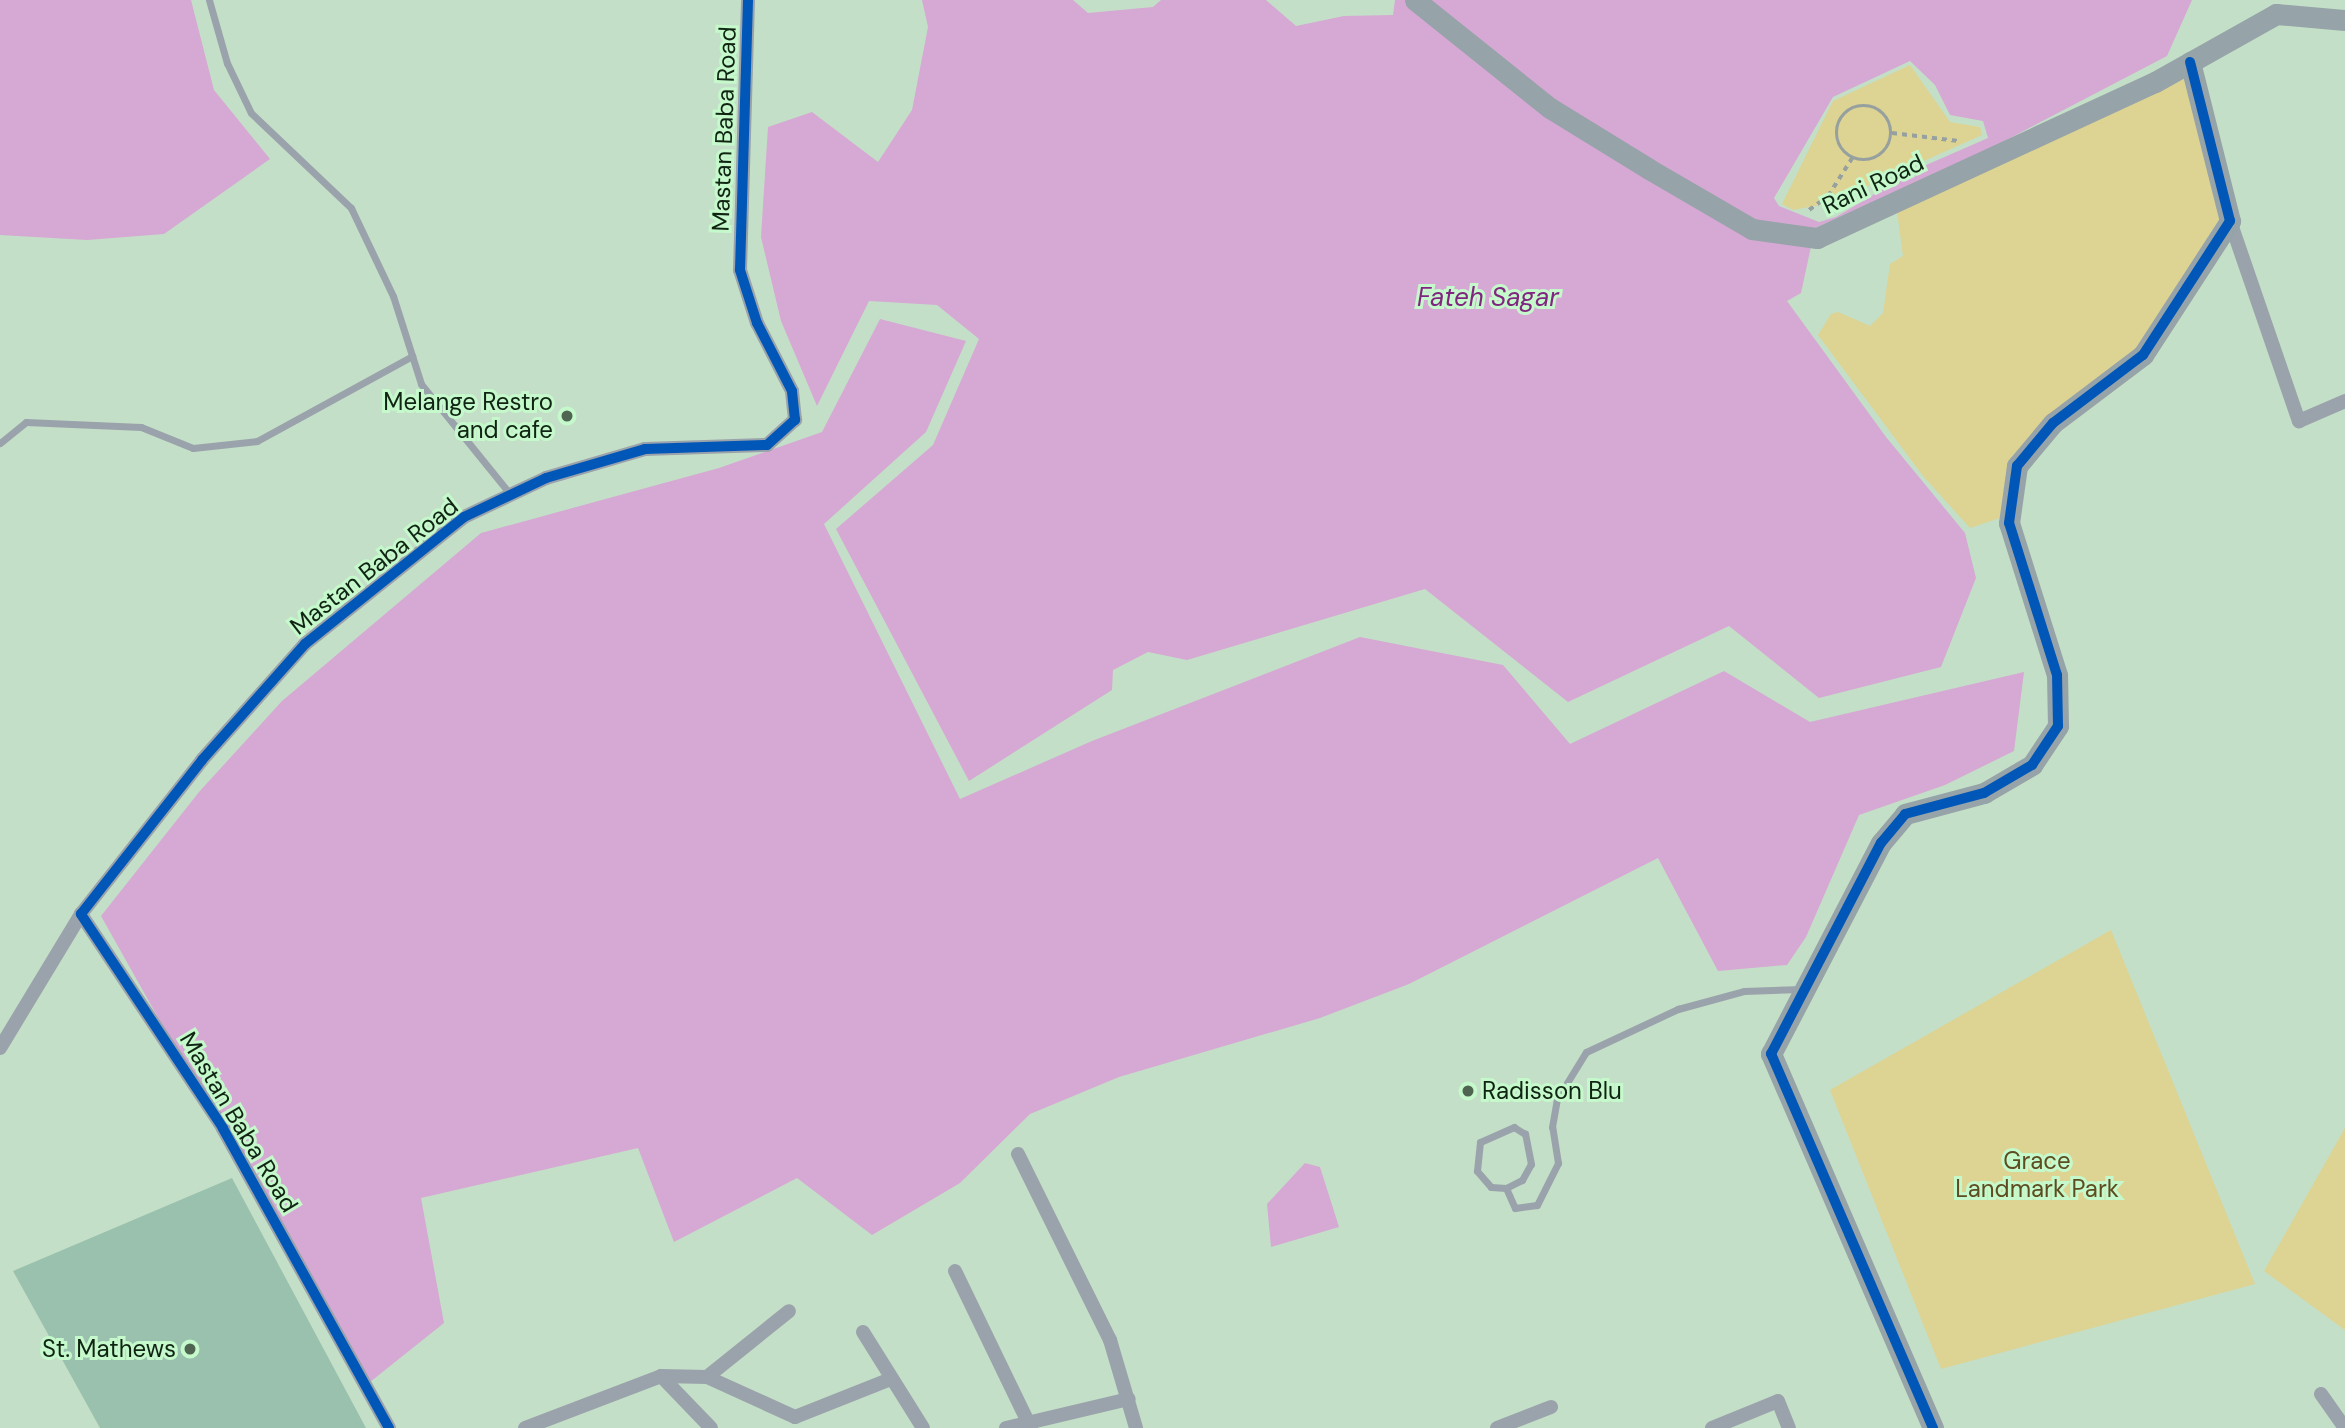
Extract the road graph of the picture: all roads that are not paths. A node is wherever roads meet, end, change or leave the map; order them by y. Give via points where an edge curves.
1 (209, 0) edge
2 (748, 0) edge
3 (1415, 0) edge
4 (2345, 20) edge
5 (2190, 62) junction
6 (2230, 220) junction
7 (412, 355) junction
8 (2345, 401) edge
9 (0, 443) edge
10 (511, 495) junction
11 (81, 914) junction
12 (1803, 989) junction
13 (0, 1048) edge
14 (1018, 1154) dead end
15 (1506, 1188) junction
16 (955, 1271) dead end
17 (789, 1311) dead end
18 (863, 1332) dead end
19 (661, 1376) junction
20 (707, 1377) junction
21 (891, 1378) junction
22 (2321, 1394) dead end
23 (1129, 1399) junction
24 (1550, 1407) dead end
25 (1031, 1425) edge
26 (388, 1428) edge
27 (525, 1428) edge
28 (711, 1428) edge
29 (923, 1428) edge
30 (1006, 1428) edge
31 (1136, 1428) edge
32 (1497, 1428) edge
33 (1712, 1428) edge
34 (1789, 1428) edge
35 (1933, 1428) edge
36 (2345, 1428) edge

1 - 7 lane via 228,63 251,113 351,208 393,296
2 - 10 street, Mastan Baba Road via 740,270 757,323 792,391 795,420 767,445 645,449 546,478
3 - 5 street, Rani Road via 1550,108 1649,169 1752,229 1817,238
4 - 5 street, Rani Road via 2276,15
5 - 6 street
6 - 8 street via 2300,421
6 - 12 street via 2143,355 2053,423 2017,466 2009,523 2057,676 2058,726 2032,765 1984,793 1905,814 1881,844
7 - 9 lane via 257,441 193,448 141,427 26,422
7 - 10 lane via 421,384
10 - 11 street, Mastan Baba Road via 464,517 306,644 202,760
11 - 13 street
11 - 26 street, Mastan Baba Road via 223,1128
12 - 15 lane via 1744,991 1678,1009 1586,1052 1557,1099 1552,1127 1559,1163 1552,1185 1537,1205 1515,1208
12 - 35 street via 1771,1054
14 - 23 street via 1110,1340
15 - 15 lane via 1491,1187 1477,1171 1475,1154 1494,1131 1514,1127 1525,1134 1531,1164 1522,1180
16 - 25 street
17 - 20 street
18 - 21 street
19 - 20 street
19 - 27 street
19 - 28 street
20 - 21 street via 795,1418
21 - 29 street
22 - 36 street
23 - 25 street
23 - 31 street
24 - 32 street
25 - 30 street
33 - 34 street via 1778,1401

